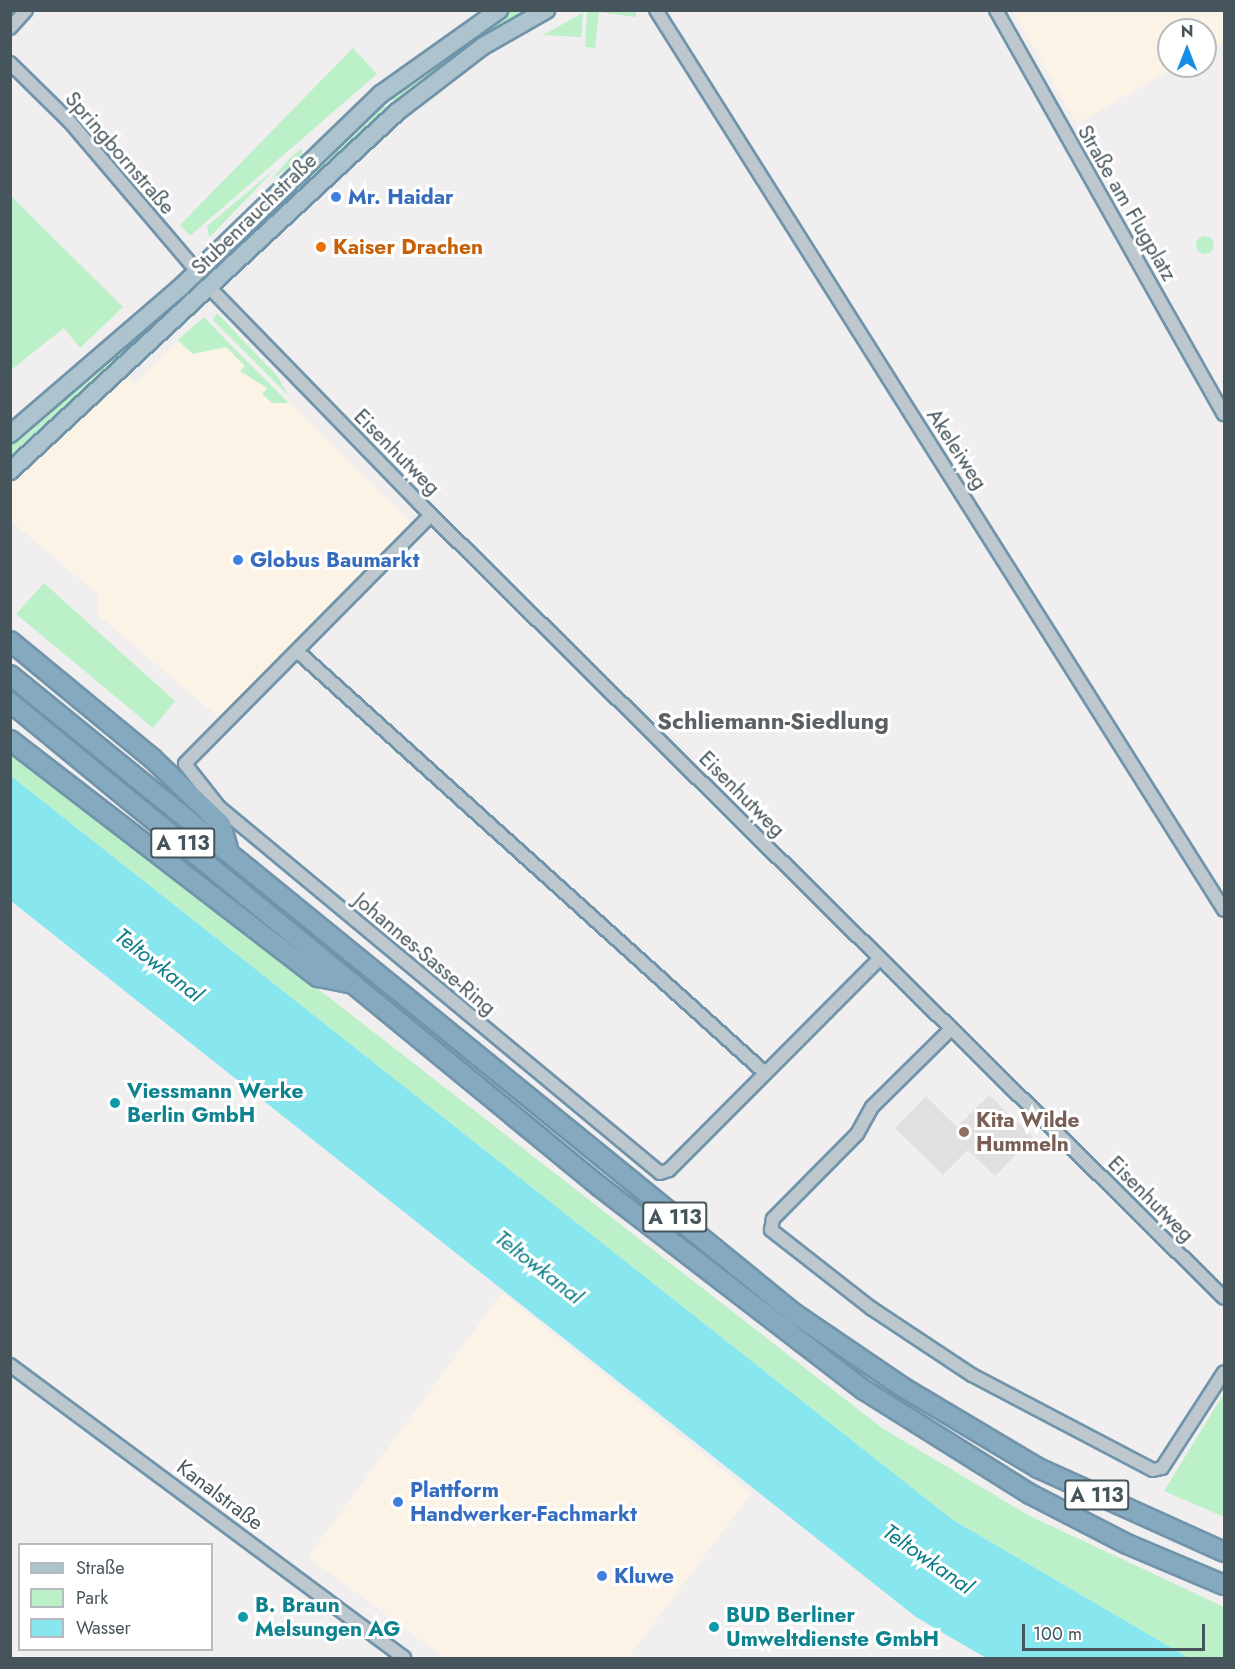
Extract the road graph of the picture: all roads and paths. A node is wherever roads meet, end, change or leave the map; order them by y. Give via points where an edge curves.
1 (26, 10) edge
2 (500, 10) edge
3 (546, 10) edge
4 (656, 10) edge
5 (996, 10) edge
6 (10, 28) edge
7 (10, 63) edge
8 (197, 271) junction
9 (210, 288) junction
10 (1224, 414) edge
11 (10, 434) edge
12 (10, 471) edge
13 (431, 515) junction
14 (10, 641) edge
15 (297, 651) junction
16 (10, 675) edge
17 (10, 702) edge
18 (10, 740) edge
19 (228, 849) junction
20 (1224, 910) edge
21 (879, 958) junction
22 (355, 985) junction
23 (951, 1029) junction
24 (765, 1073) junction
25 (1224, 1298) edge
26 (10, 1365) edge
27 (1224, 1372) edge
28 (1224, 1552) edge
29 (1224, 1585) edge
30 (405, 1659) edge

1 - 6 street
2 - 8 main road, Stubenrauchstraße via 381,94
3 - 9 main road, Stubenrauchstraße via 483,46 397,112
4 - 20 street, Akeleiweg
5 - 10 street, Straße am Flugplatz
7 - 8 street, Springbornstraße via 70,122
8 - 9 main road
8 - 11 main road, Stubenrauchstraße
9 - 12 main road, Stubenrauchstraße
9 - 13 street, Eisenhutweg
13 - 15 street, Johannes-Sasse-Ring
13 - 21 street, Eisenhutweg
14 - 19 highway via 152,758 221,824
15 - 24 street
15 - 24 street, Johannes-Sasse-Ring via 185,764 219,807 660,1173 669,1170
16 - 19 highway, A 113
17 - 22 highway, A 113
18 - 22 highway via 318,977
19 - 28 highway, A 113 via 795,1314 904,1389 1038,1468
21 - 23 street, Eisenhutweg
21 - 24 street, Johannes-Sasse-Ring
22 - 29 highway, A 113 via 599,1186 864,1390 1030,1494 1127,1544
23 - 25 street, Eisenhutweg
23 - 27 street via 872,1107 857,1134 773,1219 771,1230 777,1238 972,1375 1153,1470 1162,1468
26 - 30 street, Kanalstraße

